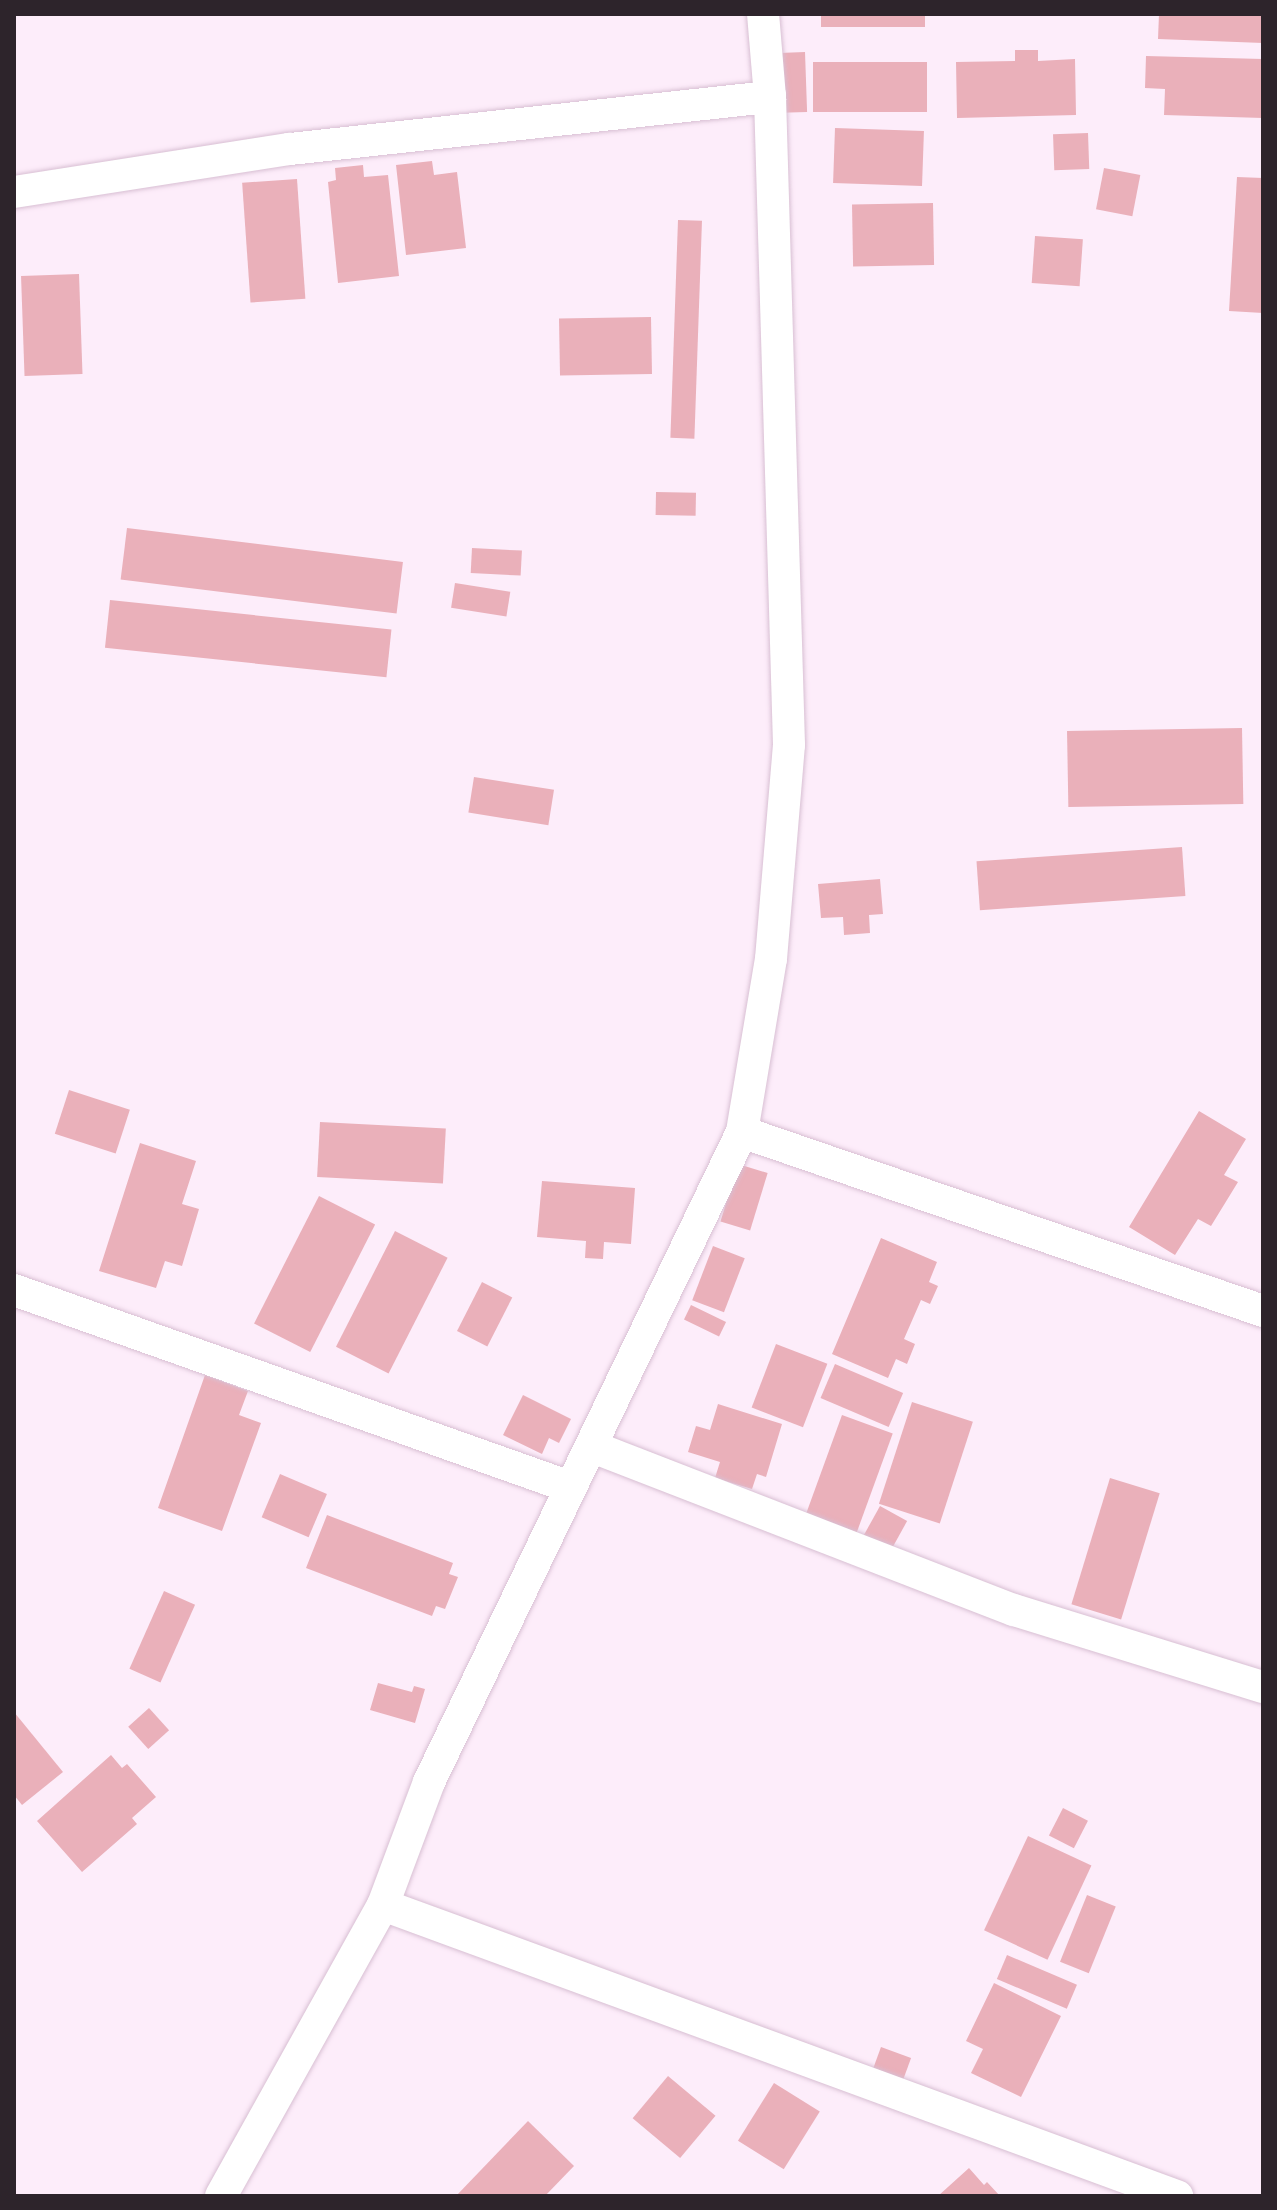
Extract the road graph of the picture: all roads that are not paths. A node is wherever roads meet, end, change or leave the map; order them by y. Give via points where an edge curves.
1 (763, 14) edge
2 (770, 97) junction
3 (14, 192) edge
4 (742, 1132) junction
5 (14, 1290) edge
6 (1263, 1311) edge
7 (593, 1447) junction
8 (570, 1487) junction
9 (1263, 1687) edge
10 (383, 1905) junction
11 (231, 2193) edge
12 (1177, 2196) edge

1 - 2 street
2 - 3 street via 290,149
2 - 4 street via 789,745 771,959
4 - 6 street
4 - 7 street
5 - 8 street
7 - 8 street
7 - 9 street via 1014,1610
8 - 10 street via 429,1782
10 - 11 street
10 - 12 street

